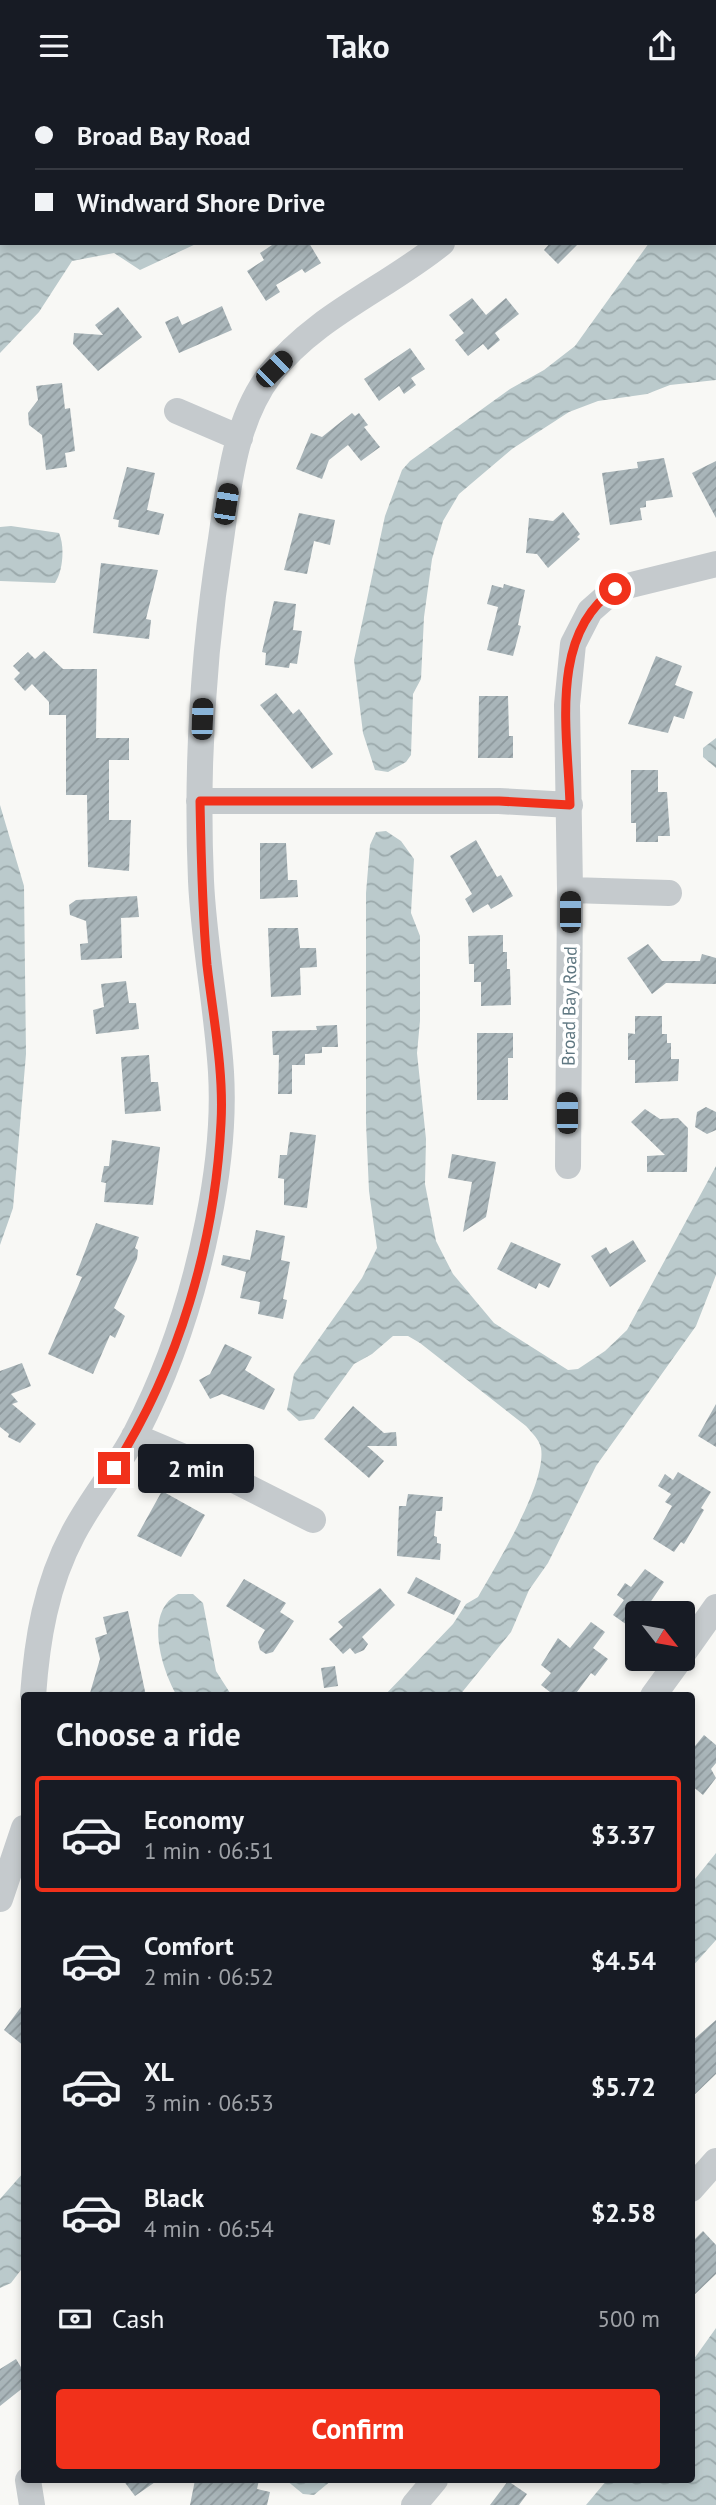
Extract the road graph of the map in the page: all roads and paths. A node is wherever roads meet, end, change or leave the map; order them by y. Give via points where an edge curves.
1 (439, 245) edge
2 (177, 411) dead end
3 (240, 438) junction
4 (716, 564) edge
5 (200, 801) junction
6 (570, 805) junction
7 (570, 890) junction
8 (669, 893) dead end
9 (568, 1166) dead end
10 (134, 1436) junction
11 (313, 1520) dead end
12 (716, 1607) edge
13 (695, 1637) edge
14 (671, 1671) edge
15 (33, 1692) edge
16 (656, 1692) edge
17 (21, 1837) edge
18 (0, 1899) edge
19 (716, 2161) edge
20 (695, 2185) edge
21 (28, 2483) edge
22 (432, 2483) edge
23 (32, 2505) edge
24 (414, 2505) edge

1 - 3 street via 296,347 259,390
2 - 3 street
3 - 5 street via 208,633
4 - 6 street, Broad Bay Road via 615,589 581,625 569,672
5 - 6 street
5 - 10 street via 207,964 221,1071 218,1164 183,1325
6 - 7 street, Broad Bay Road
7 - 8 street
7 - 9 street, Broad Bay Road
10 - 11 street
10 - 15 street via 73,1534 57,1570 37,1644
12 - 13 street
14 - 16 street
17 - 18 street
19 - 20 street
21 - 23 street
22 - 24 street

